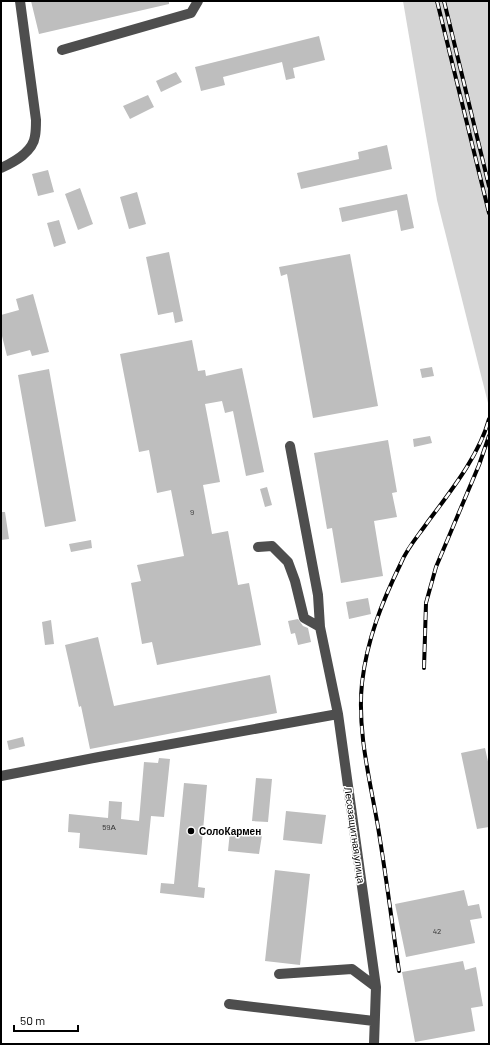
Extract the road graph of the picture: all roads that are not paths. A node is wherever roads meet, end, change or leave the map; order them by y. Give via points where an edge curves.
1 (20, 1) edge
2 (198, 1) edge
3 (62, 50) dead end
4 (1, 168) edge
5 (290, 446) dead end
6 (258, 547) dead end
7 (320, 627) junction
8 (338, 714) junction
9 (1, 776) edge
10 (279, 974) dead end
11 (376, 987) junction
12 (229, 1004) dead end
13 (374, 1021) junction
14 (374, 1044) edge

1 - 4 street via 36,120 35,138 27,152
2 - 3 street via 191,13
5 - 7 street, Лесозащитная улица via 318,595
6 - 7 street via 272,546 288,562 304,618
7 - 8 street, Лесозащитная улица
8 - 9 street
8 - 11 street, Лесозащитная улица
10 - 11 street via 352,969
11 - 13 street, Лесозащитная улица
12 - 13 street
13 - 14 street, Лесозащитная улица

